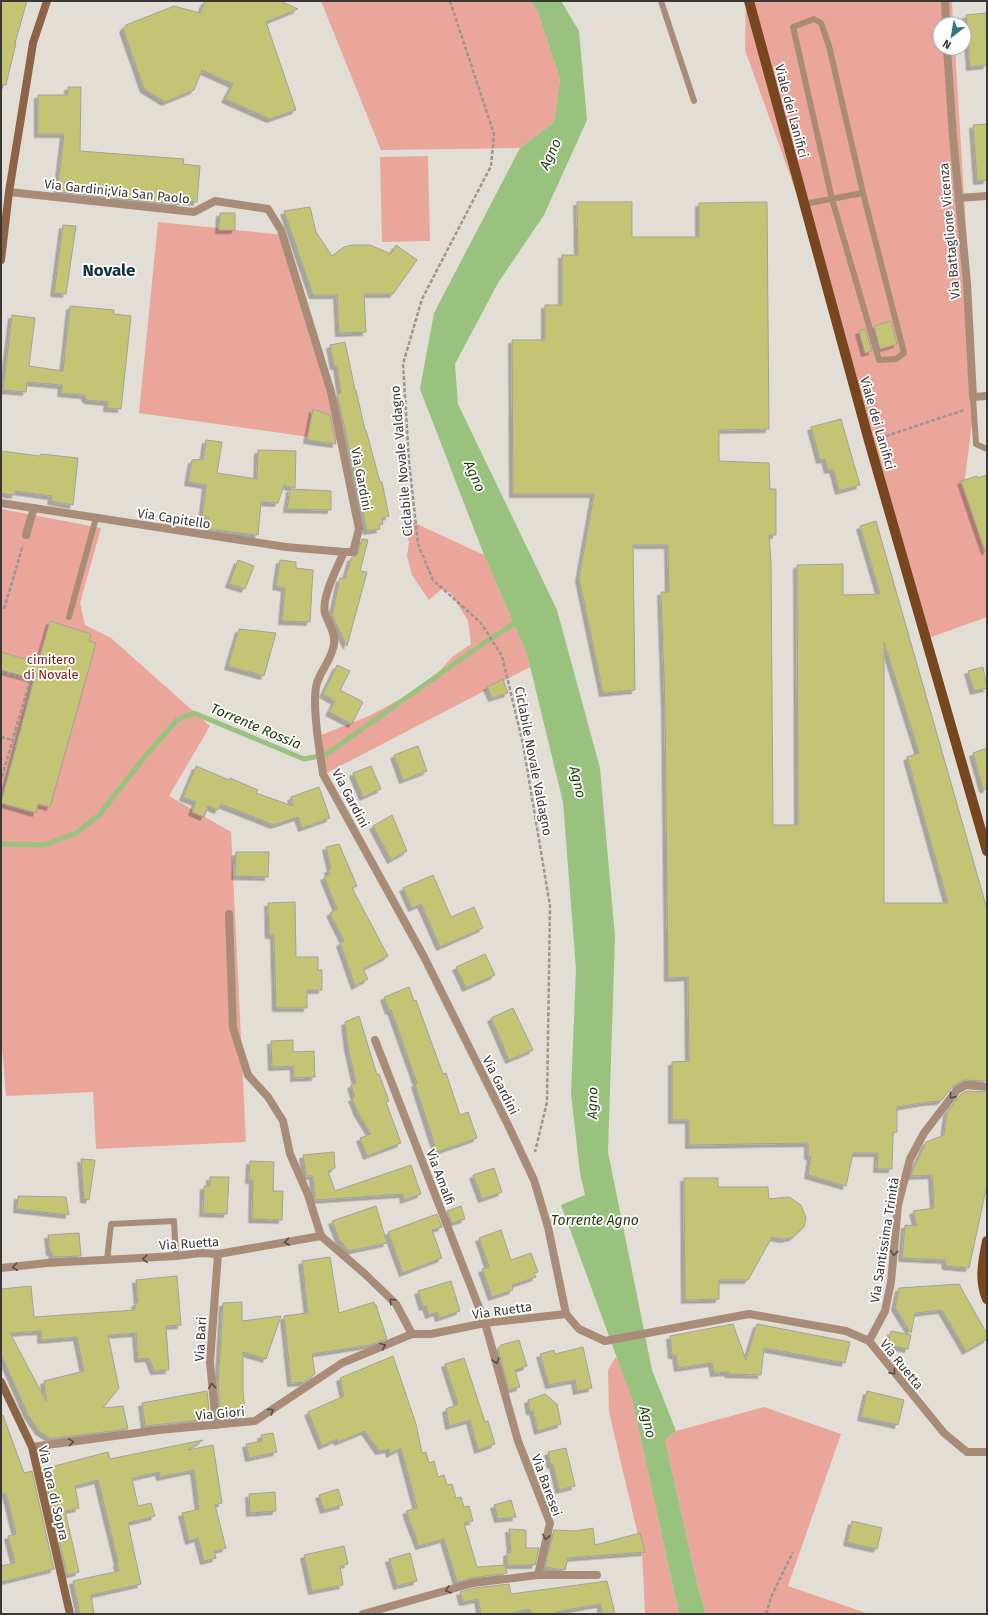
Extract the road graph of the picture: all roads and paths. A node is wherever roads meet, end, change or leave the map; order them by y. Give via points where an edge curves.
1 (47, 1) edge
2 (450, 1) edge
3 (661, 1) edge
4 (749, 1) edge
5 (945, 1) edge
6 (946, 16) edge
7 (948, 56) edge
8 (694, 101) dead end
9 (9, 192) junction
10 (863, 193) junction
11 (987, 196) edge
12 (959, 198) junction
13 (832, 199) junction
14 (804, 204) junction
15 (268, 209) joint
16 (1, 260) edge
17 (987, 396) edge
18 (973, 397) junction
19 (974, 406) junction
20 (879, 438) dead end
21 (987, 449) edge
22 (1, 503) edge
23 (34, 508) junction
24 (96, 518) junction
25 (26, 535) joint
26 (344, 552) junction
27 (4, 608) dead end
28 (69, 617) dead end
29 (1, 672) edge
30 (1, 737) edge
31 (12, 740) junction
32 (1, 780) edge
33 (987, 851) edge
34 (229, 914) dead end
35 (375, 1040) dead end
36 (987, 1087) edge
37 (530, 1172) junction
38 (321, 1236) junction
39 (987, 1241) edge
40 (218, 1254) junction
41 (176, 1256) junction
42 (107, 1260) junction
43 (1, 1268) edge
44 (987, 1298) edge
45 (566, 1314) junction
46 (485, 1323) junction
47 (412, 1334) junction
48 (869, 1341) junction
49 (1, 1382) edge
50 (216, 1425) junction
51 (32, 1447) junction
52 (987, 1452) edge
53 (793, 1552) dead end
54 (538, 1574) junction
55 (597, 1575) dead end
56 (70, 1614) edge
57 (363, 1614) edge
58 (766, 1614) edge

1 - 9 main road via 34,43
2 - 37 path, Ciclabile Novale Valdagno via 494,134 491,166 422,299 403,364 409,461 418,544 433,580 481,624 502,656 523,744 550,906 547,1102
3 - 8 lane
4 - 14 main road, Viale dei Lanifici
5 - 6 street
7 - 12 street, Via Battaglione Vicenza
9 - 15 street, Via Gardini;Via San Paolo via 194,212 215,201
9 - 16 main road
10 - 13 lane
10 - 13 lane via 904,353 896,360 879,360
10 - 13 lane via 829,46 820,23 814,19 793,27
11 - 12 street
12 - 18 street, Via Battaglione Vicenza via 967,283
13 - 14 lane
14 - 33 main road, Viale dei Lanifici
15 - 26 street, Via Gardini via 281,230 331,392 346,458 359,529 353,552
17 - 18 street
18 - 19 lane
19 - 20 path
19 - 21 lane via 976,444
22 - 23 street, Via Capitello
23 - 24 street, Via Capitello
23 - 25 street
24 - 26 street, Via Capitello via 286,547
24 - 28 lane
25 - 27 path
26 - 37 street, Via Gardini via 329,586 324,611 334,637 334,644 317,683 315,695 323,774 423,955
29 - 31 path via 30,681
30 - 31 path
31 - 32 path
34 - 38 street via 233,1028 248,1075 268,1097 283,1121 290,1154 308,1195
35 - 46 street, Via Amalfi
36 -> 48 street, Via Santissima Trinità via 966,1085 957,1090 924,1133 910,1159 898,1205 892,1282 885,1311
37 - 45 street, Via Gardini via 548,1227
38 -> 40 street, Via Ruetta
47 -> 38 street via 396,1304
39 - 44 main road via 982,1263 982,1278
40 - 41 street, Via Ruetta
50 -> 40 street, Via Bari via 210,1362
41 -> 42 street, Via Ruetta
41 - 42 lane via 174,1221 111,1224
42 -> 43 street, Via Ruetta
45 - 46 street, Via Ruetta
45 - 48 street, Via Ruetta via 579,1329 605,1341 749,1314 846,1331
46 - 47 street, Via Ruetta via 431,1334
46 -> 54 street, Via Baresei via 518,1441 550,1523
50 -> 47 street, Via Giori via 255,1422 342,1364
48 -> 52 street, Via Ruetta via 944,1433 967,1452
49 - 51 main road, Via lora di Sopra
51 -> 50 street, Via Giori
51 - 56 main road, Via lora di Sopra
53 - 58 path via 772,1595
54 - 55 street
54 -> 57 street via 473,1583

